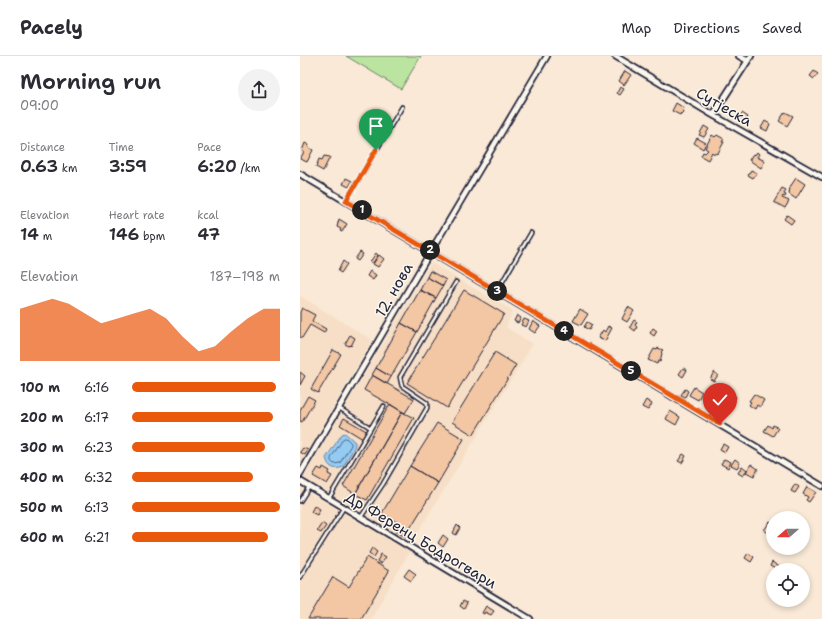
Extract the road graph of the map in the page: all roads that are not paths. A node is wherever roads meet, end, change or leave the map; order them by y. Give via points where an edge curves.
1 (547, 56) edge
2 (615, 56) edge
3 (739, 56) edge
4 (751, 56) edge
5 (748, 61) junction
6 (402, 107) dead end
7 (713, 114) junction
8 (300, 174) edge
9 (822, 177) edge
10 (346, 201) junction
11 (531, 233) dead end
12 (431, 251) junction
13 (456, 282) dead end
14 (497, 291) junction
15 (384, 406) dead end
16 (338, 408) junction
17 (371, 428) junction
18 (300, 474) edge
19 (300, 481) edge
20 (309, 486) junction
21 (822, 486) edge
22 (329, 498) junction
23 (300, 501) edge
24 (344, 508) junction
25 (360, 517) junction
26 (300, 577) edge
27 (530, 619) edge

1 - 12 street, 12. нова
2 - 7 street, Сутјеска
3 - 5 street
4 - 5 street
5 - 7 street
6 - 10 lane
7 - 9 street, Сутјеска
8 - 10 street
10 - 12 street
11 - 14 lane
12 - 14 street
12 - 16 street, 12. нова
13 - 25 lane via 400,377 402,386 427,403 427,408 383,484
14 - 21 street
15 - 17 lane
16 - 17 lane
16 - 18 street, 12. нова
17 - 22 lane
19 - 20 street, Др Ференц Бодрогвари
20 - 22 street, Др Ференц Бодрогвари
20 - 23 lane
22 - 24 street, Др Ференц Бодрогвари
24 - 25 street, Др Ференц Бодрогвари
24 - 26 lane
25 - 27 street, Др Ференц Бодрогвари

